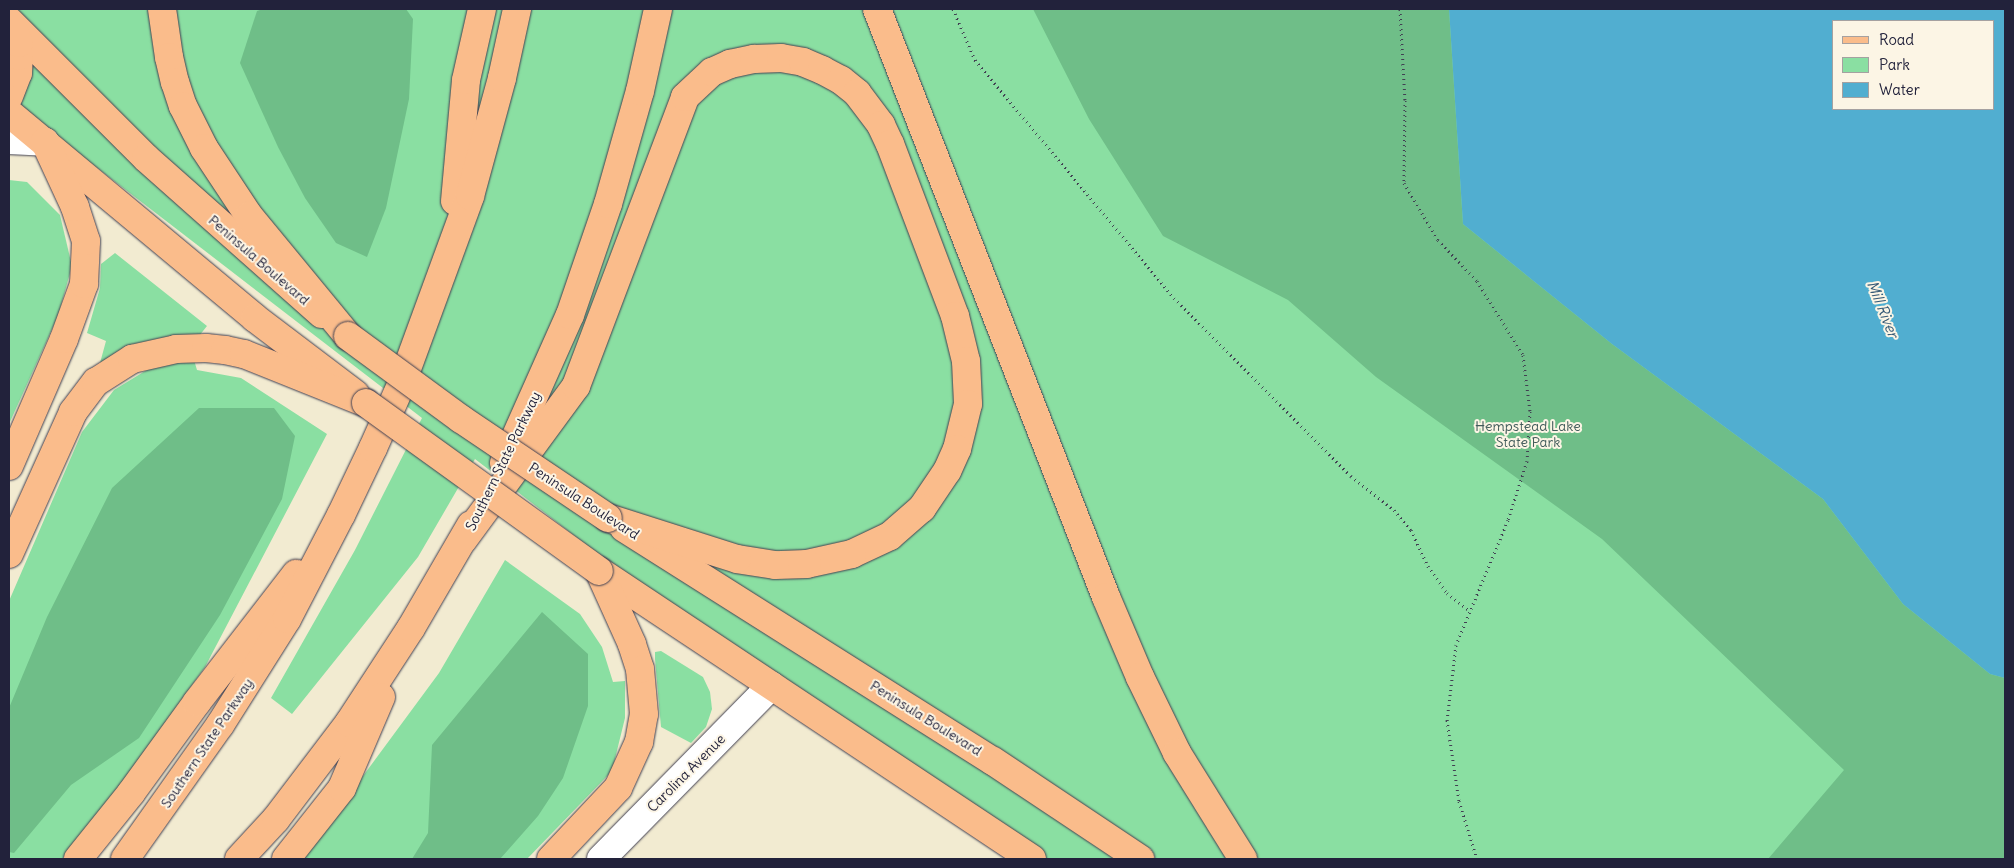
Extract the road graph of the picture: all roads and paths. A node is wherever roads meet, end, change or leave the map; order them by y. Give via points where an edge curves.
1 (162, 9) edge
2 (482, 9) edge
3 (517, 9) edge
4 (658, 9) edge
5 (877, 9) edge
6 (953, 9) edge
7 (1400, 9) edge
8 (10, 22) edge
9 (9, 96) edge
10 (9, 113) edge
11 (9, 140) edge
12 (45, 142) junction
13 (451, 248) junction
14 (348, 336) junction
15 (366, 403) junction
16 (9, 466) edge
17 (341, 515) junction
18 (608, 518) junction
19 (463, 540) junction
20 (9, 554) edge
21 (599, 571) junction
22 (1470, 611) junction
23 (410, 628) junction
24 (770, 686) junction
25 (78, 859) edge
26 (125, 859) edge
27 (239, 859) edge
28 (286, 859) edge
29 (551, 859) edge
30 (601, 859) edge
31 (1032, 859) edge
32 (1140, 859) edge
33 (1243, 859) edge
34 (1477, 859) edge

1 - 14 main road via 175,82 204,148 249,216
2 - 13 main road via 466,80
3 - 13 main road, Southern State Parkway via 470,196
4 - 19 main road, Southern State Parkway via 640,91 608,204 570,315 518,435
5 - 33 main road via 1106,597 1143,684 1177,753
6 - 22 path via 975,60 1174,298 1351,476 1394,510 1411,530 1428,566 1447,593
7 - 22 path via 1404,183 1438,240 1477,281 1523,355 1530,411 1527,461 1508,520
8 - 9 main road via 19,43 19,56 18,73
8 - 14 main road, Peninsula Boulevard via 100,115 193,202
10 - 12 main road
11 - 12 street
12 - 15 main road via 256,318
12 - 16 main road via 75,207 86,241 84,284
13 - 17 main road, Southern State Parkway via 401,385
14 - 18 main road, Peninsula Boulevard, bridge via 461,419
15 - 20 main road via 244,354 225,350 176,348 132,359 96,382 73,412
15 - 21 main road, bridge
17 - 25 main road
17 - 26 main road, Southern State Parkway via 287,619 252,676
18 - 19 main road via 738,559 807,564 852,554 890,536 922,508 947,471 957,449 968,404 966,361 955,316 881,125 857,93 822,70 781,58 754,58 712,72 686,97 576,386
18 - 32 main road, Peninsula Boulevard via 994,761
19 - 23 main road, Southern State Parkway
21 - 24 main road
21 - 29 main road via 640,669 644,714 639,742 618,788
22 - 34 path via 1456,646 1447,720 1459,801
23 - 27 main road, Southern State Parkway via 349,723 276,818
23 - 28 main road via 342,788
24 - 30 street, Carolina Avenue
24 - 31 main road

